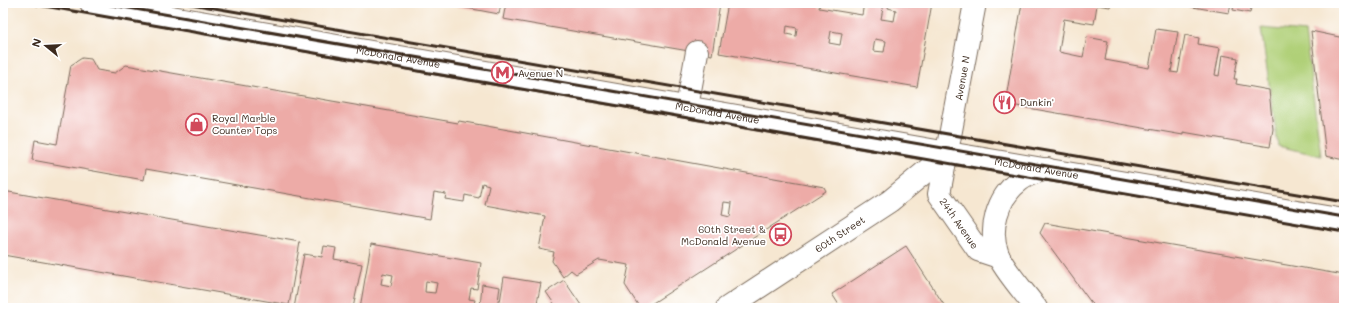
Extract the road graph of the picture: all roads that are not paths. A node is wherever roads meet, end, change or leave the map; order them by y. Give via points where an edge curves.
1 (90, 3) edge
2 (975, 3) edge
3 (697, 52) dead end
4 (687, 107) junction
5 (948, 153) junction
6 (1047, 170) junction
7 (1344, 220) edge
8 (999, 257) junction
9 (727, 308) edge
10 (1036, 308) edge

1 - 4 main road, McDonald Avenue
2 - 5 main road, Avenue N
3 - 4 main road
4 - 5 main road, McDonald Avenue
5 - 6 main road, McDonald Avenue
5 - 8 main road, 24th Avenue via 939,194 978,250
5 - 9 main road, 60th Street via 890,201
6 - 7 main road, McDonald Avenue
6 - 8 main road, 24th Avenue via 1020,180 1009,190 1002,202 994,230 994,243
8 - 10 main road, 24th Avenue

